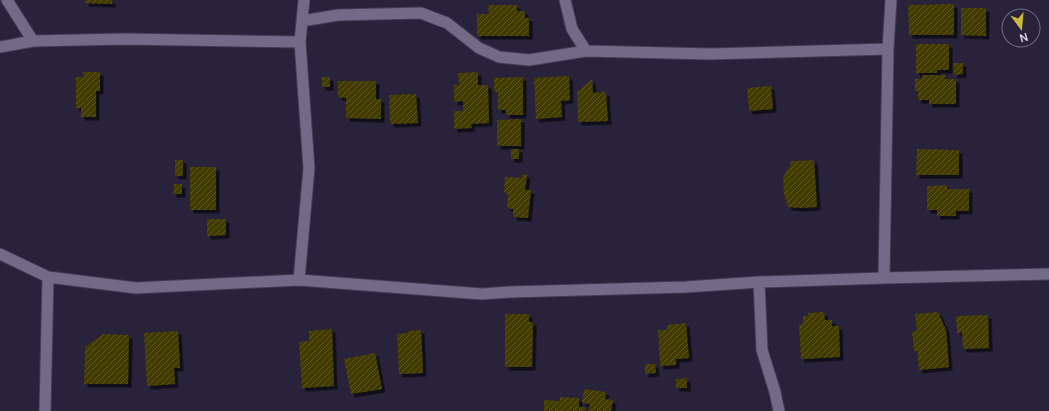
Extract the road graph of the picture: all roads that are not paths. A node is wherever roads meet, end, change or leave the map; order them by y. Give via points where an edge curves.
1 (7, 0) edge
2 (304, 0) edge
3 (565, 0) edge
4 (891, 0) edge
5 (302, 21) junction
6 (33, 41) junction
7 (300, 42) junction
8 (0, 47) edge
9 (888, 49) junction
10 (586, 51) junction
11 (0, 254) edge
12 (1049, 274) edge
13 (48, 277) junction
14 (884, 278) junction
15 (299, 280) junction
16 (759, 282) junction
17 (46, 411) edge
18 (779, 411) edge

1 - 6 street
2 - 5 street
3 - 10 street via 572,29
4 - 9 street
5 - 7 street
5 - 10 street via 338,15 421,13 447,23 478,48 499,57 529,60
6 - 7 street via 125,39
6 - 8 street
7 - 15 street via 309,168
9 - 10 street via 710,54
9 - 14 street
11 - 13 street
12 - 14 street
13 - 15 street via 136,288
13 - 17 street
14 - 16 street
15 - 16 street via 482,294
16 - 18 street via 762,350 776,392

